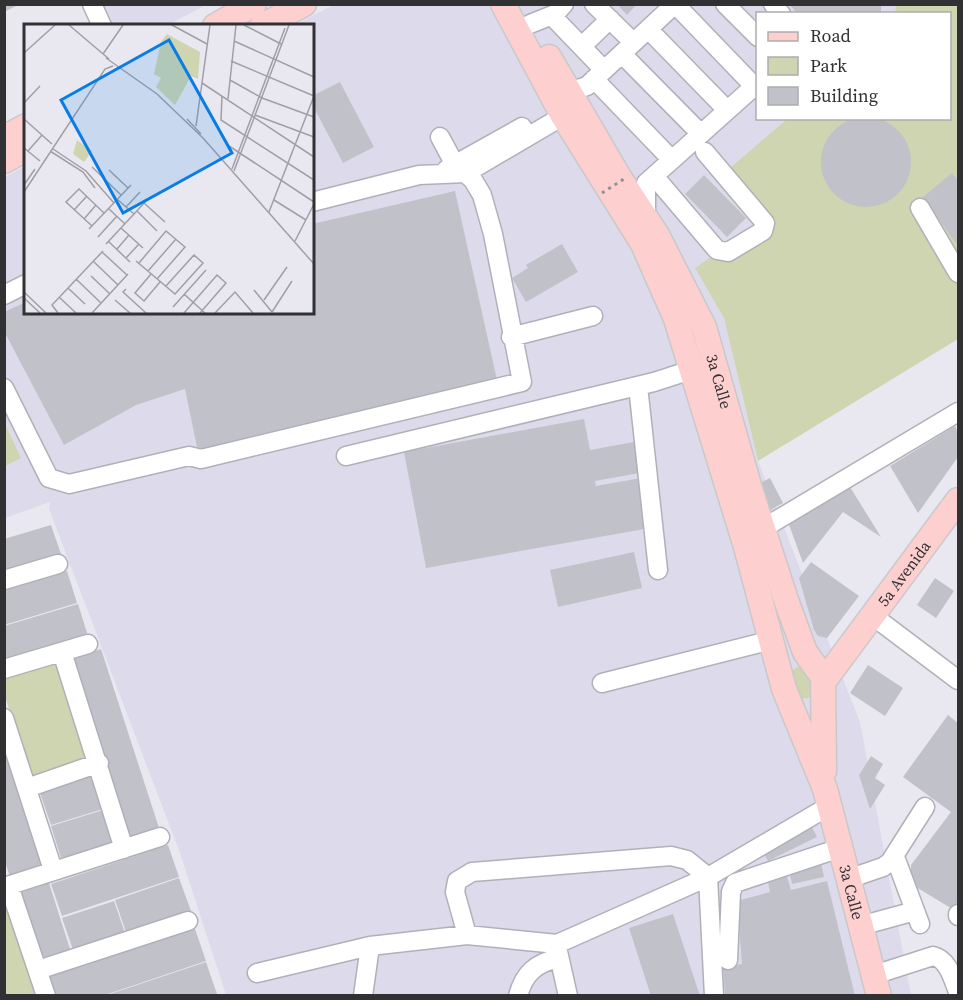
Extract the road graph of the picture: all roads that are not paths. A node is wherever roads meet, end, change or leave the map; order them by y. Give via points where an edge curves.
1 (92, 4) edge
2 (254, 4) edge
3 (304, 4) edge
4 (503, 4) edge
5 (594, 4) edge
6 (675, 4) edge
7 (725, 4) edge
8 (559, 9) edge
9 (525, 14) edge
10 (610, 19) junction
11 (101, 24) edge
12 (219, 24) edge
13 (266, 24) edge
14 (648, 29) junction
15 (756, 35) edge
16 (582, 46) junction
17 (628, 48) junction
18 (599, 74) junction
19 (756, 84) edge
20 (563, 105) junction
21 (727, 110) junction
22 (24, 127) edge
23 (700, 134) junction
24 (440, 136) dead end
25 (4, 138) edge
26 (24, 150) edge
27 (705, 152) dead end
28 (4, 160) edge
29 (672, 160) junction
30 (454, 169) junction
31 (654, 176) junction
32 (314, 201) edge
33 (920, 208) dead end
34 (646, 219) junction
35 (958, 273) edge
36 (593, 316) dead end
37 (511, 337) junction
38 (691, 370) junction
39 (638, 386) junction
40 (4, 388) edge
41 (958, 412) edge
42 (346, 456) dead end
43 (958, 500) edge
44 (762, 529) junction
45 (58, 564) dead end
46 (658, 570) dead end
47 (4, 580) edge
48 (873, 616) junction
49 (772, 640) junction
50 (800, 640) junction
51 (88, 644) dead end
52 (850, 647) junction
53 (62, 652) junction
54 (4, 669) edge
55 (958, 680) edge
56 (602, 683) dead end
57 (823, 686) junction
58 (787, 695) junction
59 (4, 718) edge
60 (99, 763) junction
61 (27, 788) junction
62 (827, 797) junction
63 (925, 807) dead end
64 (160, 837) dead end
65 (840, 848) junction
66 (124, 849) junction
67 (895, 857) junction
68 (53, 870) junction
69 (708, 877) junction
70 (849, 879) junction
71 (7, 887) edge
72 (188, 921) dead end
73 (860, 926) junction
74 (467, 935) junction
75 (370, 946) junction
76 (558, 951) junction
77 (728, 960) dead end
78 (38, 970) junction
79 (257, 973) dead end
80 (876, 985) edge
81 (958, 992) edge
82 (46, 996) edge
83 (363, 996) edge
84 (518, 996) edge
85 (568, 996) edge
86 (714, 996) edge

1 - 11 street
2 - 12 main road
3 - 13 main road
4 - 20 main road, 3a Calle
5 - 10 street
6 - 14 street
6 - 19 street
7 - 15 street
8 - 9 street
8 - 16 street via 555,19
9 - 20 main road, 3a Calle
10 - 16 street
10 - 17 street
14 - 17 street
14 - 21 street
16 - 18 street
17 - 18 street
17 - 23 street
18 - 20 street
18 - 29 street
19 - 21 street
20 - 30 street
20 - 34 main road, 3a Calle
20 - 38 main road, 3a Calle via 643,244 676,319
21 - 23 street
22 - 25 main road
23 - 29 street
24 - 30 street
26 - 28 main road
27 - 31 street via 765,223 763,231 728,252 717,250
29 - 31 street
30 - 32 street
30 - 37 street via 482,195
31 - 34 street via 646,183
33 - 35 street
34 - 44 main road, 3a Calle via 705,327
36 - 37 street
37 - 40 street via 522,382 201,459 189,456 69,484 49,478
38 - 39 street
38 - 49 main road, 3a Calle
39 - 42 street
39 - 46 street
41 - 44 street
43 - 48 main road, 5a Avenida
44 - 50 main road, 3a Calle
45 - 47 street
48 - 52 main road, 5a Avenida
48 - 55 street
49 - 56 street
49 - 58 main road, 3a Calle
50 - 52 main road via 813,653 825,657
50 - 57 main road, 3a Calle via 822,673
51 - 53 street
52 - 57 main road, 5a Avenida
53 - 54 street
53 - 60 street
57 - 58 main road via 814,702 797,703
57 - 62 main road, 3a Calle
58 - 62 main road, 3a Calle
59 - 61 street
60 - 61 street
60 - 66 street
61 - 68 street
62 - 65 main road, 3a Calle
62 - 69 street
63 - 67 street
64 - 66 street
65 - 70 main road, 3a Calle
65 - 77 street via 735,883 731,892
66 - 68 street
67 - 70 street via 884,867
67 - 73 street via 918,917
68 - 71 street
69 - 74 street via 687,860 671,856 472,872 457,881 455,892
69 - 76 street
69 - 86 street
70 - 73 main road, 3a Calle
71 - 78 street
72 - 78 street
73 - 80 main road, 3a Calle
74 - 75 street
74 - 76 street
75 - 79 street
75 - 83 street
76 - 84 street via 523,979
76 - 85 street
78 - 82 street
80 - 81 street via 933,956 945,962

